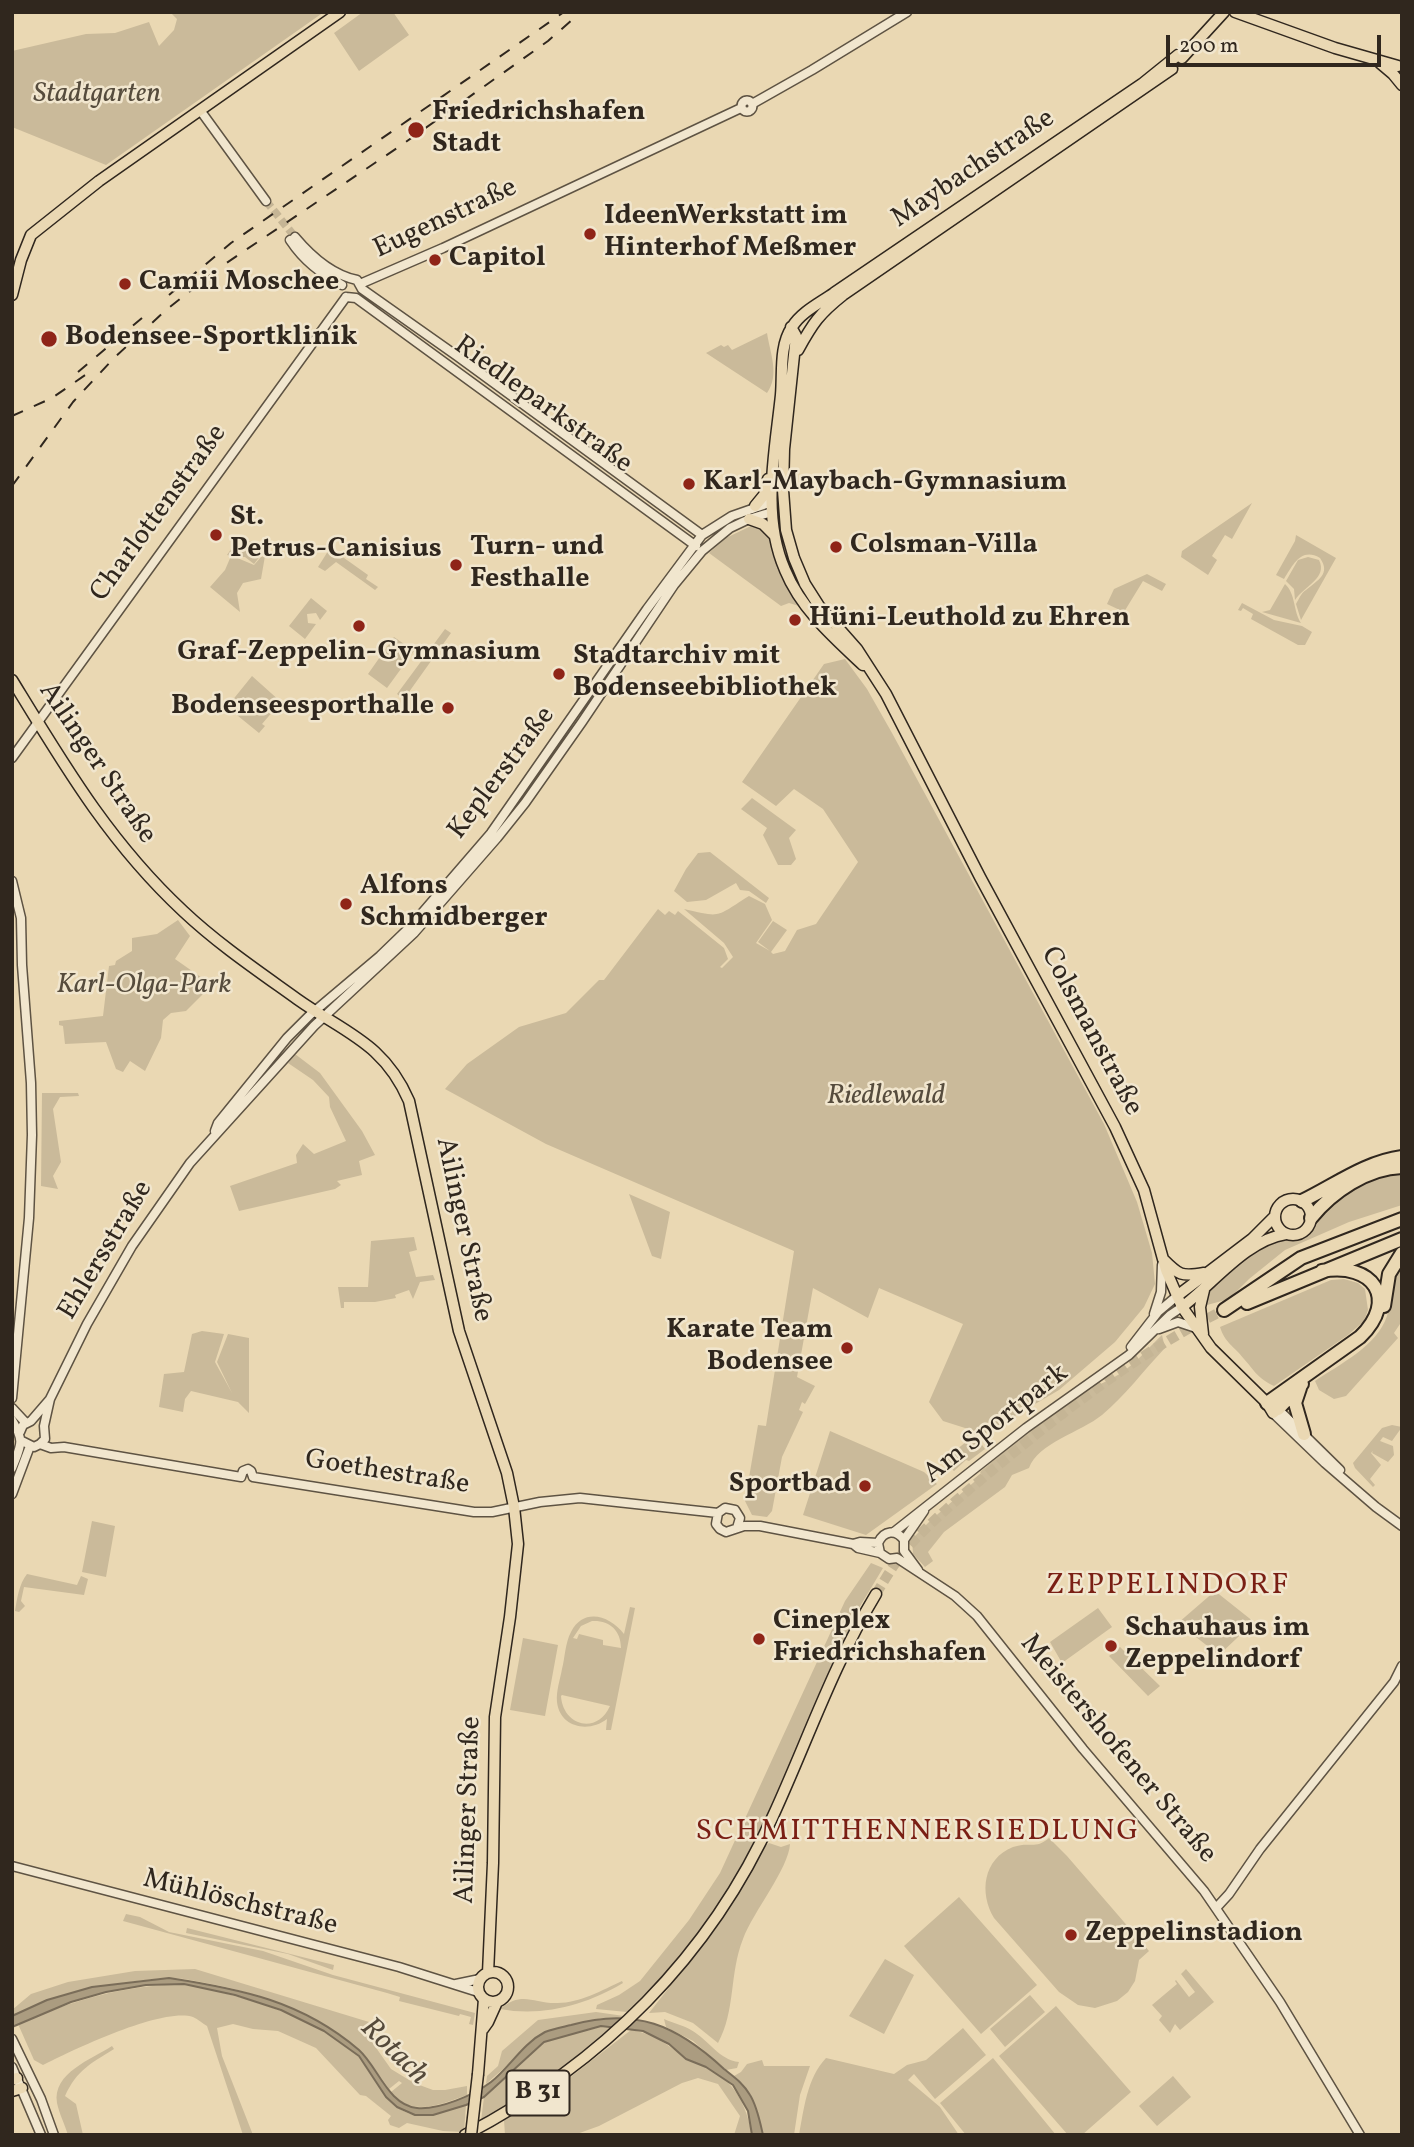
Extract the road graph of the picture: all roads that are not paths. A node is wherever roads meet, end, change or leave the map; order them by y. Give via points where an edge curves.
1 (340, 12) edge
2 (906, 12) edge
3 (1224, 12) edge
4 (1235, 12) edge
5 (1399, 73) edge
6 (200, 110) junction
7 (266, 201) tunnel mouth
8 (293, 238) tunnel mouth
9 (898, 253) junction
10 (345, 282) junction
11 (361, 286) junction
12 (12, 295) edge
13 (351, 298) junction
14 (810, 326) joint
15 (791, 327) junction
16 (795, 354) junction
17 (773, 474) junction
18 (783, 501) junction
19 (755, 506) junction
20 (772, 507) junction
21 (749, 519) junction
22 (702, 535) junction
23 (774, 536) junction
24 (694, 545) junction
25 (702, 551) junction
26 (873, 674) junction
27 (12, 680) edge
28 (38, 722) junction
29 (12, 758) edge
30 (12, 881) edge
31 (320, 1014) junction
32 (1402, 1157) edge
33 (1402, 1167) edge
34 (1302, 1201) junction
35 (1274, 1217) junction
36 (1402, 1217) edge
37 (1311, 1218) junction
38 (1286, 1234) junction
39 (1402, 1239) edge
40 (1402, 1252) edge
41 (1163, 1258) junction
42 (1322, 1271) junction
43 (1207, 1272) junction
44 (1206, 1285) junction
45 (1177, 1296) junction
46 (1182, 1307) junction
47 (1152, 1319) junction
48 (1153, 1331) junction
49 (1200, 1333) junction
50 (1098, 1377) junction
51 (1302, 1385) junction
52 (12, 1398) edge
53 (50, 1399) junction
54 (12, 1408) edge
55 (1272, 1408) junction
56 (12, 1420) edge
57 (28, 1422) junction
58 (45, 1430) junction
59 (1304, 1434) junction
60 (24, 1440) junction
61 (40, 1444) junction
62 (64, 1447) junction
63 (12, 1468) edge
64 (1356, 1489) junction
65 (12, 1494) edge
66 (514, 1507) junction
67 (925, 1510) junction
68 (740, 1515) junction
69 (717, 1517) junction
70 (760, 1526) junction
71 (1402, 1526) edge
72 (737, 1528) junction
73 (894, 1532) junction
74 (904, 1540) junction
75 (878, 1543) junction
76 (853, 1544) junction
77 (904, 1551) junction
78 (880, 1553) junction
79 (897, 1558) junction
80 (918, 1570) junction
81 (876, 1594) tunnel mouth
82 (1402, 1666) edge
83 (12, 1866) edge
84 (1217, 1907) junction
85 (489, 1975) junction
86 (456, 1984) junction
87 (481, 1995) junction
88 (497, 2001) junction
89 (483, 2028) junction
90 (13, 2041) edge
91 (12, 2067) edge
92 (29, 2074) junction
93 (34, 2084) junction
94 (15, 2086) edge
95 (41, 2135) edge
96 (54, 2135) edge
97 (465, 2135) edge
98 (471, 2135) edge
99 (1360, 2135) edge

1 - 6 main road
2 - 11 street, Eugenstraße via 752,104 744,101 741,108
3 - 9 main road, Maybachstraße via 1184,54
4 - 5 main road via 1377,61
6 - 7 street
6 - 12 main road via 35,231 25,248
8 - 10 street, Riedleparkstraße via 305,260 323,275
9 - 14 main road, Maybachstraße via 821,312
9 - 15 main road, Maybachstraße
10 - 11 street, Riedleparkstraße via 353,279
10 - 13 street via 342,292
11 - 13 street
11 - 22 street, Riedleparkstraße
13 - 24 street, Riedleparkstraße
13 - 28 street, Charlottenstraße
14 - 16 main road, Colsmanstraße
15 - 16 main road via 796,335
15 - 17 main road, Colsmanstraße via 782,359
16 - 18 main road, Colsmanstraße
17 - 19 main road
17 - 20 main road, Colsmanstraße
18 - 20 main road
18 - 26 main road, Colsmanstraße via 789,544 805,584
19 - 20 street, Keplerstraße
19 - 22 street, Keplerstraße
20 - 21 street, Keplerstraße
20 - 23 main road, Colsmanstraße
21 - 23 main road via 763,524
21 - 25 street, Keplerstraße
22 - 24 street, Keplerstraße
22 - 25 street
23 - 26 main road, Colsmanstraße via 784,569 802,601
24 - 25 street, Riedleparkstraße
24 - 31 street, Keplerstraße via 491,833 409,928
25 - 31 street, Keplerstraße via 504,829 414,933
26 - 41 main road, Colsmanstraße via 1127,1151 1147,1199
27 - 28 main road, Ailinger Straße
28 - 29 street, Charlottenstraße
28 - 31 main road, Ailinger Straße via 96,814 148,877 212,936
30 - 52 street via 21,918 32,1135
31 - 53 street, Ehlersstraße via 272,1055 218,1123 132,1246
31 - 66 main road, Ailinger Straße via 378,1053 409,1101 459,1331
32 - 34 highway via 1362,1170
33 - 37 highway via 1348,1185
34 - 35 main road via 1284,1201
34 - 37 main road
35 - 38 main road
35 - 43 main road
36 - 42 highway via 1301,1258 1224,1310
37 - 38 main road via 1305,1231
38 - 44 main road via 1268,1239
39 - 42 highway
40 - 51 highway via 1389,1274 1375,1329
41 - 43 main road via 1181,1275
41 - 45 main road, Colsmanstraße
41 - 47 street via 1161,1292
42 - 55 highway via 1346,1269 1365,1276 1378,1295 1376,1315 1360,1337
43 - 45 main road
44 - 46 main road
44 - 49 main road
45 - 46 main road, Colsmanstraße
45 - 47 street, Am Sportpark
46 - 48 street, Am Sportpark
46 - 49 main road, Colsmanstraße
47 - 50 street, Am Sportpark via 1132,1346
48 - 49 street via 1178,1322
48 - 50 street, Am Sportpark
49 - 55 main road, Colsmanstraße
50 - 67 street, Am Sportpark
51 - 55 highway
51 - 59 highway via 1295,1403
53 - 57 street, Ehlersstraße
53 - 58 street, Ehlersstraße
54 - 57 street
55 - 59 street, Colsmanstraße
55 - 64 street, Colsmanstraße
56 - 60 street
57 - 58 street via 38,1422
57 - 60 street, Ehlersstraße
58 - 61 street, Ehlersstraße
58 - 62 street
59 - 64 street, Colsmanstraße
60 - 61 street
60 - 63 street, Ehlersstraße
60 - 65 street, Ehlersstraße
61 - 62 street
62 - 66 street, Goethestraße via 241,1474 246,1481 253,1477 474,1512
64 - 71 street, Colsmanstraße
66 - 69 street via 598,1499
66 - 85 main road, Ailinger Straße via 518,1544 495,1717
67 - 73 street, Am Sportpark
67 - 74 street, Am Sportpark
68 - 69 street via 729,1507
68 - 70 street, Meistershofener Straße
68 - 72 street
69 - 72 street via 723,1531
70 - 72 street, Meistershofener Straße
70 - 76 street, Meistershofener Straße
73 - 74 street
73 - 75 street via 886,1533
74 - 77 street
75 - 76 street, Meistershofener Straße
75 - 78 street
76 - 78 street, Meistershofener Straße
77 - 79 street
77 - 80 street, Meistershofener Straße
78 - 79 street, Meistershofener Straße
79 - 80 street, Meistershofener Straße
80 - 84 street, Meistershofener Straße via 977,1616
81 - 97 main road, B 31 via 841,1657 774,1816 700,1942 643,2008 607,2040 537,2094
82 - 84 street
83 - 86 street, Mühlöschstraße
84 - 99 street, Meistershofener Straße via 1287,2012
85 - 86 street, Mühlöschstraße
85 - 87 main road
85 - 88 main road via 504,1976 508,1987
86 - 87 street, Mühlöschstraße
87 - 88 main road
87 - 89 main road
88 - 89 main road
89 - 98 main road, bridge
90 - 92 street
91 - 94 street
92 - 93 street
92 - 94 street
93 - 94 street
93 - 96 street
94 - 95 street via 31,2108

